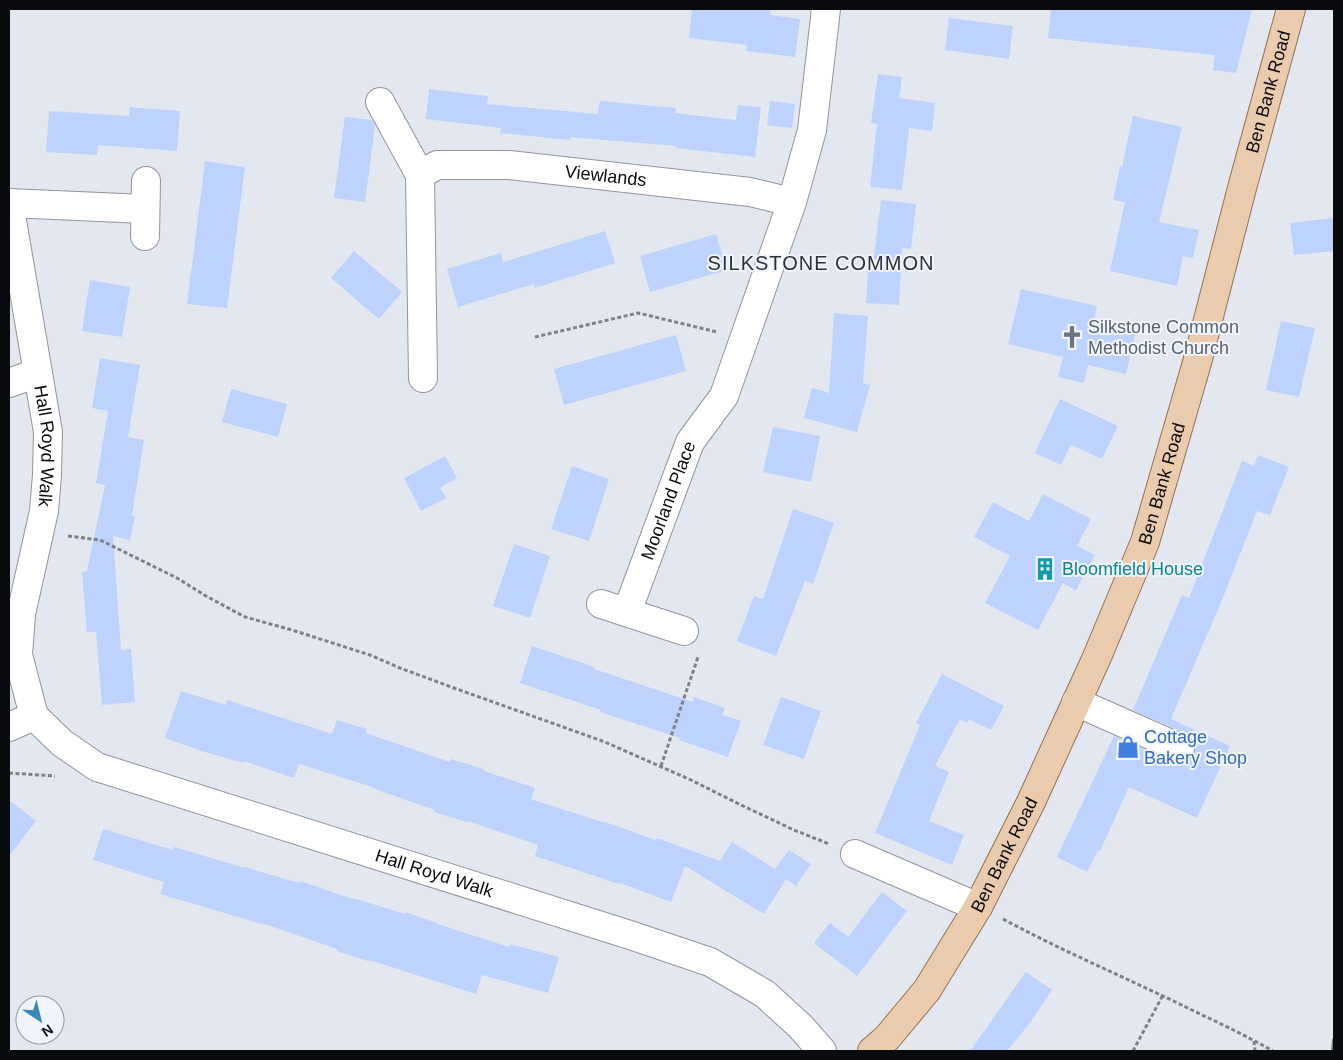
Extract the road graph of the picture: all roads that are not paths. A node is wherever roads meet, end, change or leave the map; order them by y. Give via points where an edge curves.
1 (826, 9) edge
2 (1291, 9) edge
3 (380, 102) dead end
4 (420, 175) junction
5 (146, 181) dead end
6 (792, 202) junction
7 (9, 203) edge
8 (37, 373) junction
9 (423, 378) dead end
10 (9, 383) edge
11 (601, 604) dead end
12 (627, 612) junction
13 (684, 631) dead end
14 (1076, 702) junction
15 (34, 716) junction
16 (9, 727) edge
17 (1180, 748) dead end
18 (855, 854) road end
19 (978, 907) junction
20 (822, 1051) edge
21 (872, 1051) edge

1 - 6 street via 812,130
2 - 14 main road, Ben Bank Road via 1198,359 1145,542
3 - 4 street
4 - 6 street, Viewlands via 437,165 510,165 750,192
4 - 9 street
5 - 7 street, Hall Royd Walk via 145,222
6 - 12 street, Moorland Place via 724,396 690,442
7 - 8 street, Hall Royd Walk
8 - 10 street
8 - 15 street, Hall Royd Walk via 48,432 47,475 44,511 21,614 18,654
11 - 12 street
12 - 13 street
14 - 17 street
14 - 19 main road, Ben Bank Road via 1031,802
15 - 16 street
15 - 20 street, Hall Royd Walk via 62,743 97,767 710,962 765,994
18 - 19 street
19 - 21 main road, Ben Bank Road via 927,990

